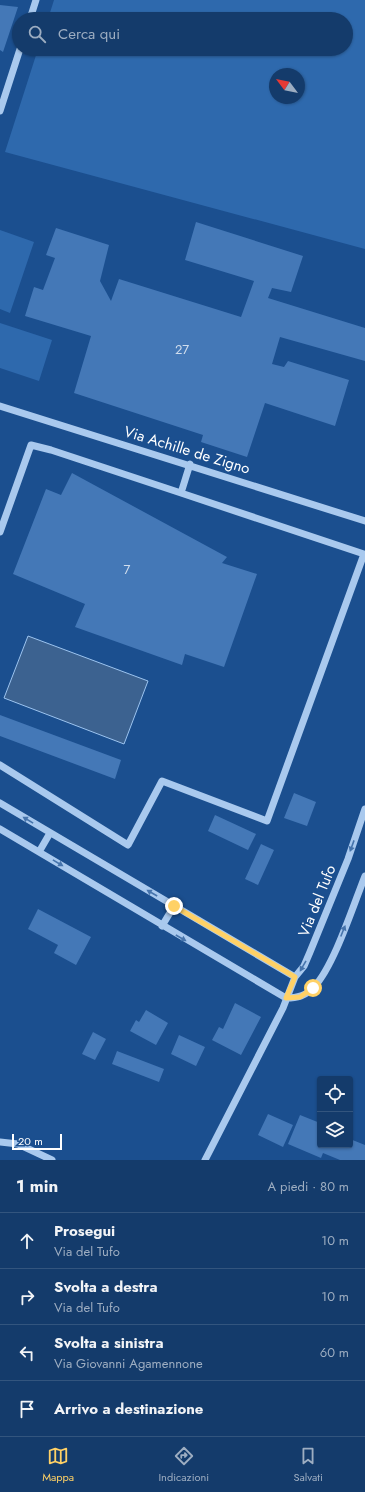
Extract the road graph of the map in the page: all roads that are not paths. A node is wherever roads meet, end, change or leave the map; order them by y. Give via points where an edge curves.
1 (36, 0) edge
2 (32, 12) edge
3 (18, 56) edge
4 (0, 110) edge
5 (0, 406) edge
6 (190, 464) junction
7 (180, 493) junction
8 (365, 521) edge
9 (0, 532) edge
10 (0, 765) edge
11 (0, 803) edge
12 (365, 809) edge
13 (0, 829) edge
14 (50, 833) junction
15 (39, 852) junction
16 (365, 876) edge
17 (174, 906) junction
18 (162, 926) junction
19 (295, 977) junction
20 (286, 998) junction
21 (0, 1142) edge
22 (52, 1160) edge
23 (204, 1160) edge

1 - 2 street
3 - 4 street
5 - 6 street, Via Achille de Zigno
6 - 7 street
6 - 8 street, Via Achille de Zigno
7 - 9 street via 32,446
7 - 10 street via 364,554 267,821 162,781 128,845
14 -> 11 street
12 -> 19 street, Via del Tufo via 348,859 310,952 304,966
13 - 15 street
14 - 15 street
17 -> 14 street
15 -> 18 street
20 -> 16 street via 300,997 313,988 320,979 331,959
17 - 18 street
17 - 19 street
18 -> 20 street
19 - 20 street, Via del Tufo
20 - 23 street, Via del Tufo
21 - 22 street via 18,1144

